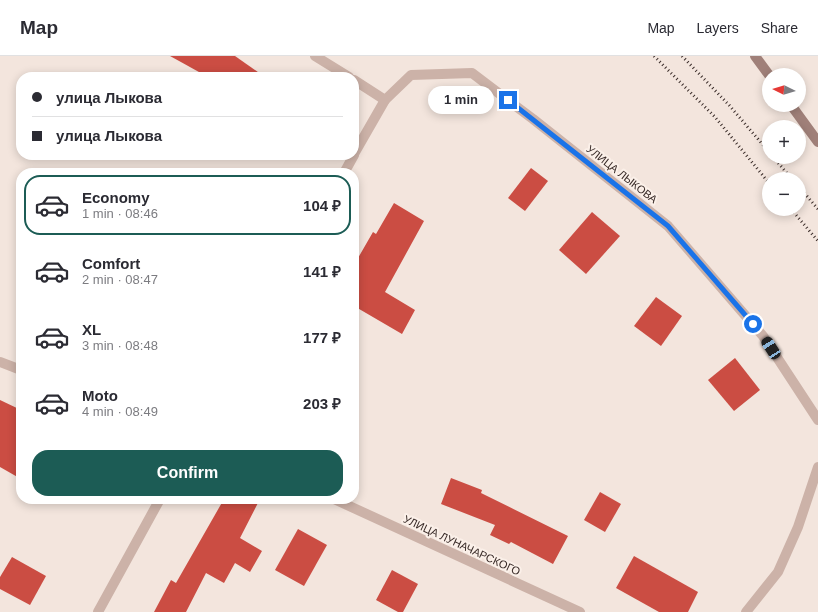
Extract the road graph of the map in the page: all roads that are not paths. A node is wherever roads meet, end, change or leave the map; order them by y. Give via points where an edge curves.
1 (315, 56) edge
2 (755, 56) edge
3 (764, 68) edge
4 (340, 72) edge
5 (359, 83) edge
6 (385, 100) junction
7 (796, 112) edge
8 (818, 142) edge
9 (359, 146) edge
10 (0, 362) edge
11 (16, 368) edge
12 (818, 420) edge
13 (818, 467) edge
14 (157, 504) edge
15 (345, 504) edge
16 (98, 612) edge
17 (580, 612) edge
18 (746, 612) edge

1 - 4 street
2 - 3 street
5 - 6 street
6 - 9 street, УЛИЦА ЛЫКОВА
6 - 12 street, УЛИЦА ЛЫКОВА via 411,75 472,73 668,226 763,336
7 - 8 street
10 - 11 street
13 - 18 street via 798,527 778,572
14 - 16 street
15 - 17 street, УЛИЦА ЛУНАЧАРСКОГО

